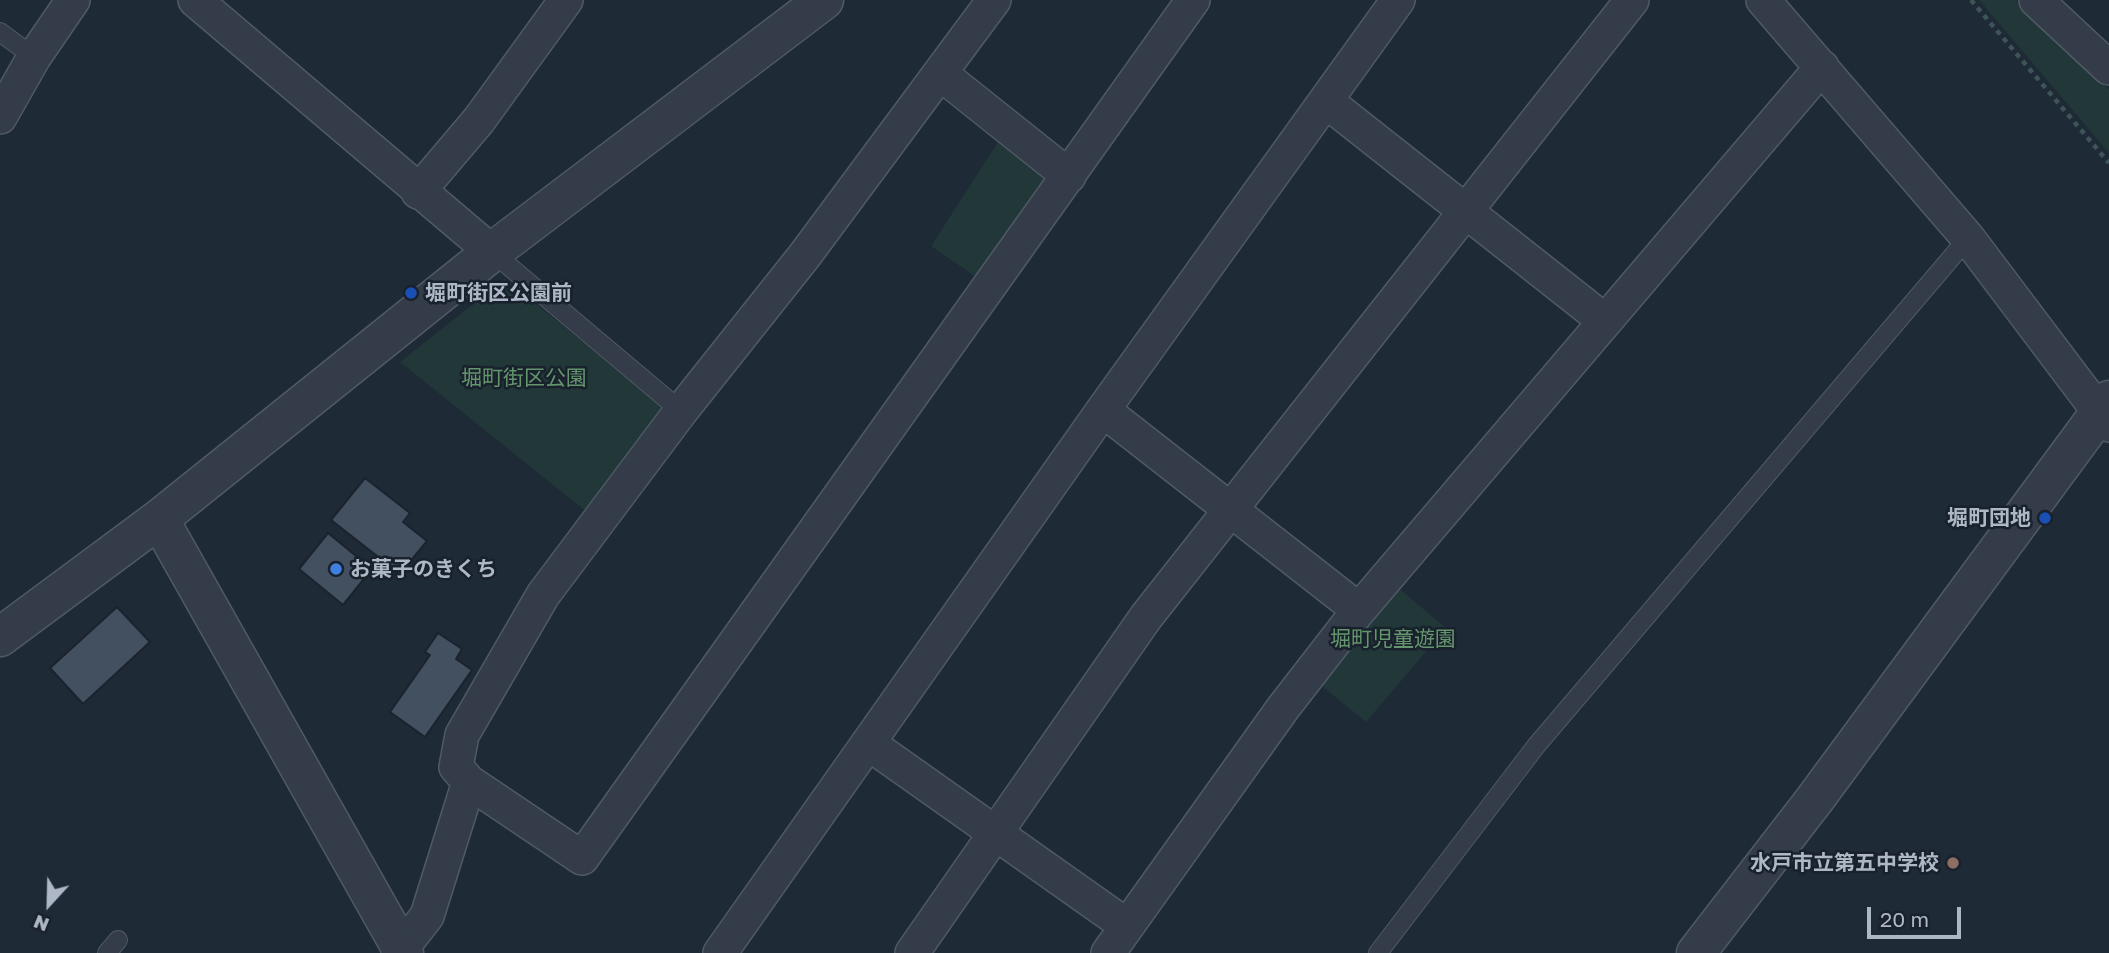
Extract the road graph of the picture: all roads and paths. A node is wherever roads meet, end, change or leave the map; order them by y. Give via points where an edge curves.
1 (73, 0) edge
2 (195, 0) edge
3 (824, 0) edge
4 (994, 0) edge
5 (1194, 0) edge
6 (1398, 0) edge
7 (1632, 0) edge
8 (1763, 0) edge
9 (1971, 0) edge
10 (2036, 0) edge
11 (559, 3) edge
12 (0, 32) edge
13 (34, 57) junction
14 (1822, 66) junction
15 (2109, 68) edge
16 (941, 74) junction
17 (1326, 101) junction
18 (0, 117) edge
19 (2109, 163) edge
20 (1069, 176) junction
21 (418, 192) junction
22 (1466, 209) junction
23 (1968, 238) junction
24 (492, 252) junction
25 (1605, 321) junction
26 (1103, 410) junction
27 (681, 411) junction
28 (2106, 413) edge
29 (1230, 510) junction
30 (159, 519) junction
31 (1359, 610) junction
32 (0, 638) edge
33 (868, 743) junction
34 (469, 782) junction
35 (994, 835) junction
36 (1127, 926) junction
37 (401, 952) edge
38 (720, 953) edge
39 (912, 953) edge
40 (1108, 953) edge
41 (1378, 953) edge
42 (1696, 953) edge

1 - 13 street
2 - 21 street
3 - 24 street
4 - 16 street
5 - 20 street
6 - 17 street
7 - 22 street
8 - 14 street
9 - 19 path
10 - 15 street
11 - 21 street via 479,120
12 - 13 lane
13 - 18 street
14 - 23 street
14 - 25 street
16 - 20 street
16 - 27 street
17 - 22 street
17 - 26 street
20 - 34 street via 582,858
21 - 24 street
22 - 25 street
22 - 29 street
23 - 28 street
23 - 41 lane via 1536,746
24 - 27 lane
24 - 30 street
25 - 31 street
26 - 29 street
26 - 33 street
27 - 34 street via 543,595 462,735 456,767
28 - 42 street
29 - 31 street
29 - 35 street via 1146,617
30 - 32 street
30 - 37 street
31 - 36 street
33 - 35 street
33 - 38 street
34 - 37 street via 427,916
35 - 36 street
35 - 39 street
36 - 40 street

